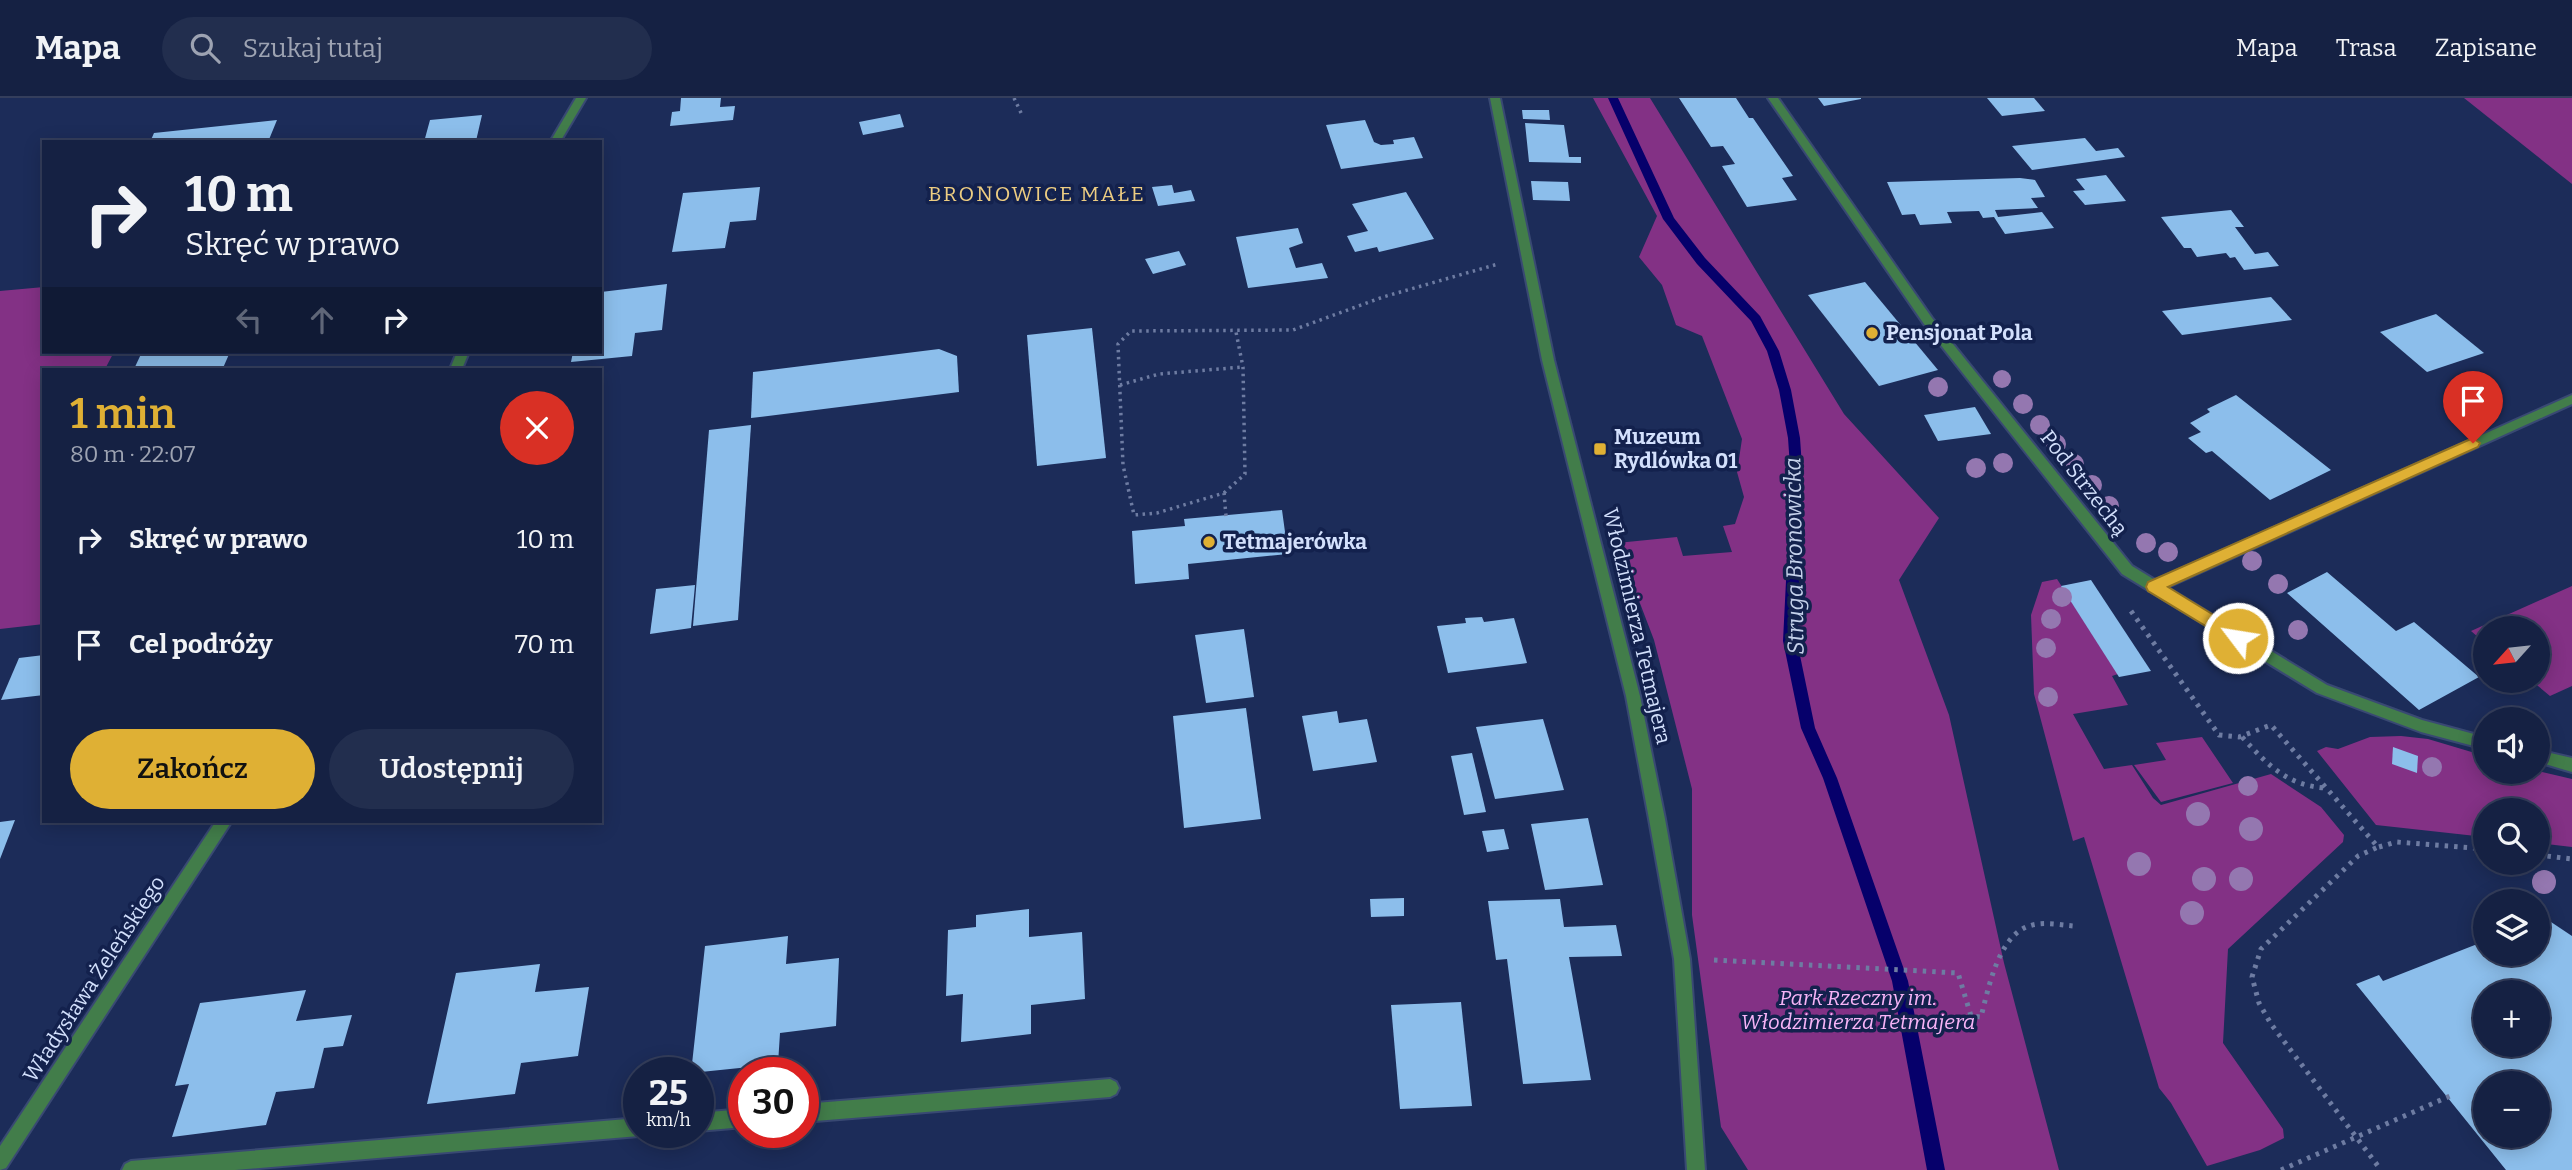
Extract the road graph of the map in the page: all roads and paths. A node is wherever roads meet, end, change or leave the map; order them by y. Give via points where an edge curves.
1 (581, 98) edge
2 (1014, 98) edge
3 (1494, 98) edge
4 (1773, 98) edge
5 (1023, 117) dead end
6 (556, 140) edge
7 (1510, 261) dead end
8 (1236, 332) junction
9 (1243, 367) junction
10 (1120, 385) junction
11 (2571, 399) edge
12 (1224, 493) junction
13 (1226, 516) dead end
14 (2154, 587) junction
15 (2126, 605) dead end
16 (2242, 737) junction
17 (2473, 740) edge
18 (2550, 759) edge
19 (2572, 765) edge
20 (2327, 788) junction
21 (224, 823) edge
22 (2378, 847) junction
23 (2473, 848) edge
24 (2550, 856) edge
25 (2572, 859) edge
26 (2074, 926) dead end
27 (1735, 961) dead end
28 (1110, 1088) dead end
29 (2450, 1096) dead end
30 (819, 1112) edge
31 (623, 1128) edge
32 (2356, 1137) junction
33 (0, 1162) edge
34 (131, 1170) edge
35 (1696, 1170) edge
36 (2281, 1170) edge
37 (2381, 1170) edge

1 - 6 street
2 - 5 path
3 - 35 street, Włodzimierza Tetmajera via 1551,373 1633,696 1657,819 1682,958
4 - 14 street, Pod Strzechą via 1928,321 2127,570
7 - 8 path via 1383,297 1293,330
8 - 9 path
8 - 10 path via 1130,331 1118,344
9 - 10 path via 1159,374
9 - 12 path via 1245,474
10 - 12 path via 1123,465 1134,515 1157,513
11 - 14 street
12 - 13 path
14 - 17 street, Pod Strzechą via 2322,689
15 - 16 path via 2218,735
16 - 20 path via 2296,786
16 - 20 path via 2271,725
18 - 19 street
20 - 22 path
21 - 33 street, Władysława Żeleńskiego
22 - 23 path via 2396,842
22 - 32 path via 2358,856 2270,940 2255,961 2252,977 2259,1003 2272,1024
24 - 25 path
26 - 27 path via 2028,925 2018,932 2006,946 1981,1017 1971,1016 1958,973
28 - 30 street
29 - 32 path
31 - 34 street
32 - 36 path
32 - 37 path

